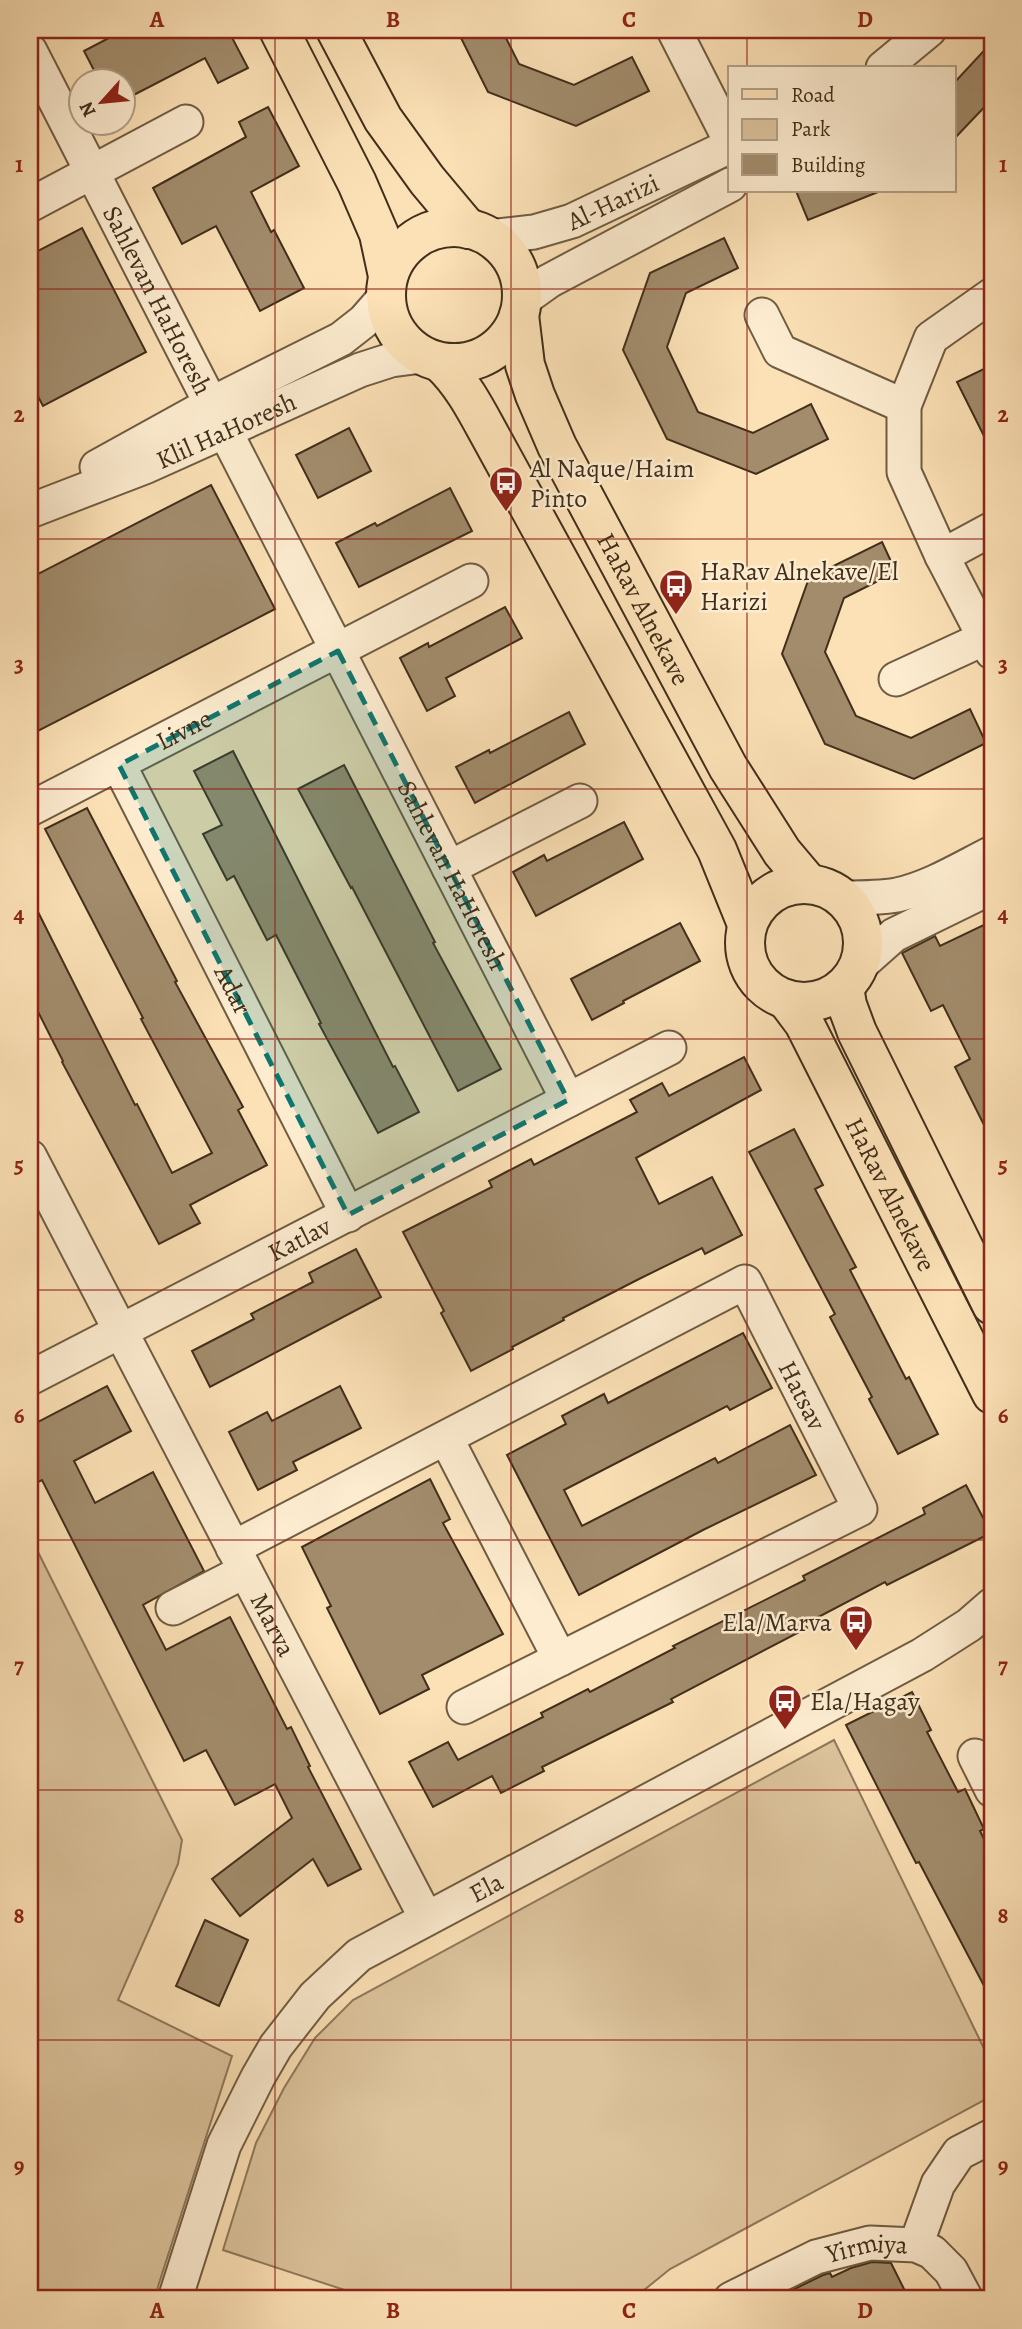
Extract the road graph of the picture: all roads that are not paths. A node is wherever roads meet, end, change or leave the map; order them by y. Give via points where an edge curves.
1 (279, 30) edge
2 (336, 30) edge
3 (674, 30) edge
4 (929, 30) edge
5 (30, 51) edge
6 (886, 63) edge
7 (186, 122) dead end
8 (728, 136) edge
9 (728, 147) edge
10 (92, 172) junction
11 (728, 186) edge
12 (30, 205) edge
13 (479, 233) junction
14 (387, 286) junction
15 (992, 295) edge
16 (520, 308) junction
17 (762, 315) dead end
18 (432, 359) junction
19 (904, 406) junction
20 (218, 417) junction
21 (30, 511) edge
22 (992, 529) edge
23 (942, 556) junction
24 (471, 581) dead end
25 (988, 645) edge
26 (338, 651) junction
27 (896, 679) dead end
28 (119, 765) junction
29 (580, 801) dead end
30 (30, 809) edge
31 (992, 853) edge
32 (449, 868) junction
33 (992, 887) edge
34 (826, 891) junction
35 (747, 923) junction
36 (851, 976) junction
37 (786, 999) junction
38 (669, 1048) dead end
39 (568, 1100) junction
40 (30, 1157) edge
41 (348, 1215) junction
42 (992, 1306) edge
43 (120, 1332) junction
44 (30, 1378) edge
45 (992, 1394) edge
46 (446, 1438) junction
47 (239, 1560) junction
48 (992, 1605) edge
49 (173, 1608) dead end
50 (992, 1630) edge
51 (922, 1655) junction
52 (560, 1659) junction
53 (464, 1707) dead end
54 (975, 1756) dead end
55 (992, 1790) edge
56 (426, 1918) junction
57 (992, 2136) edge
58 (916, 2245) junction
59 (190, 2255) junction
60 (175, 2299) edge
61 (187, 2299) edge
62 (730, 2299) edge
63 (966, 2299) edge

1 - 14 main road via 379,234
2 - 13 main road via 389,129 427,180
3 - 8 street
4 - 6 street
5 - 10 street, Sahlevan HaHoresh
7 - 10 street, Sahlevan HaHoresh
9 - 13 street, Al-Harizi via 572,221 534,232
10 - 12 street
10 - 20 street, Sahlevan HaHoresh
11 - 16 street, Al-Harizi via 549,281
13 - 14 main road via 443,228 416,238 396,258
13 - 16 main road via 510,257 519,275
14 - 18 main road via 393,327 405,343
14 - 20 street, Klil HaHoresh via 365,321
15 - 19 street via 931,338
16 - 18 main road via 511,333 489,353 469,362
16 - 34 main road, HaRav Alnekave via 525,365 557,446 728,767 775,842
17 - 19 street via 780,351
18 - 20 street, Klil HaHoresh via 402,358 368,367
18 - 35 main road, HaRav Alnekave via 453,374 468,395 717,850
19 - 23 street via 904,472
20 - 21 street, Klil HaHoresh via 95,469
20 - 26 street, Sahlevan HaHoresh
22 - 23 street
23 - 25 street
24 - 26 street
25 - 27 street
26 - 28 street, Livne
26 - 32 street, Sahlevan HaHoresh
28 - 30 street, Livne
28 - 41 street, Adar
29 - 32 street
31 - 34 street via 899,895 870,898
32 - 39 street, Sahlevan HaHoresh
33 - 36 street via 894,935
34 - 35 main road via 790,885 777,890
34 - 36 main road via 853,909 859,922 862,951
35 - 37 main road via 744,940 752,972 772,993
36 - 37 main road via 831,996 817,1001
36 - 42 main road, HaRav Alnekave via 847,1005 857,1032
37 - 45 main road, HaRav Alnekave via 804,1023
38 - 39 street
39 - 41 street, Katlav
40 - 43 street, Marva
41 - 43 street, Katlav
43 - 44 street, Katlav
43 - 47 street, Marva
46 - 47 street, Hatsav
46 - 52 street
46 - 52 street, Hatsav via 745,1282 860,1509
47 - 49 street, Hatsav
47 - 56 street, Marva
48 - 51 street, Ela
50 - 51 street, Ela
51 - 56 street, Ela
52 - 53 street, Hatsav
54 - 55 street
56 - 59 street, Ela via 359,1955 315,1996 276,2046 224,2145
57 - 58 street, Yirmiya via 959,2153 939,2184
58 - 62 street, Yirmiya via 870,2243 816,2257
58 - 63 street via 932,2252 951,2271
59 - 60 street, Ela
59 - 61 street, Ela

